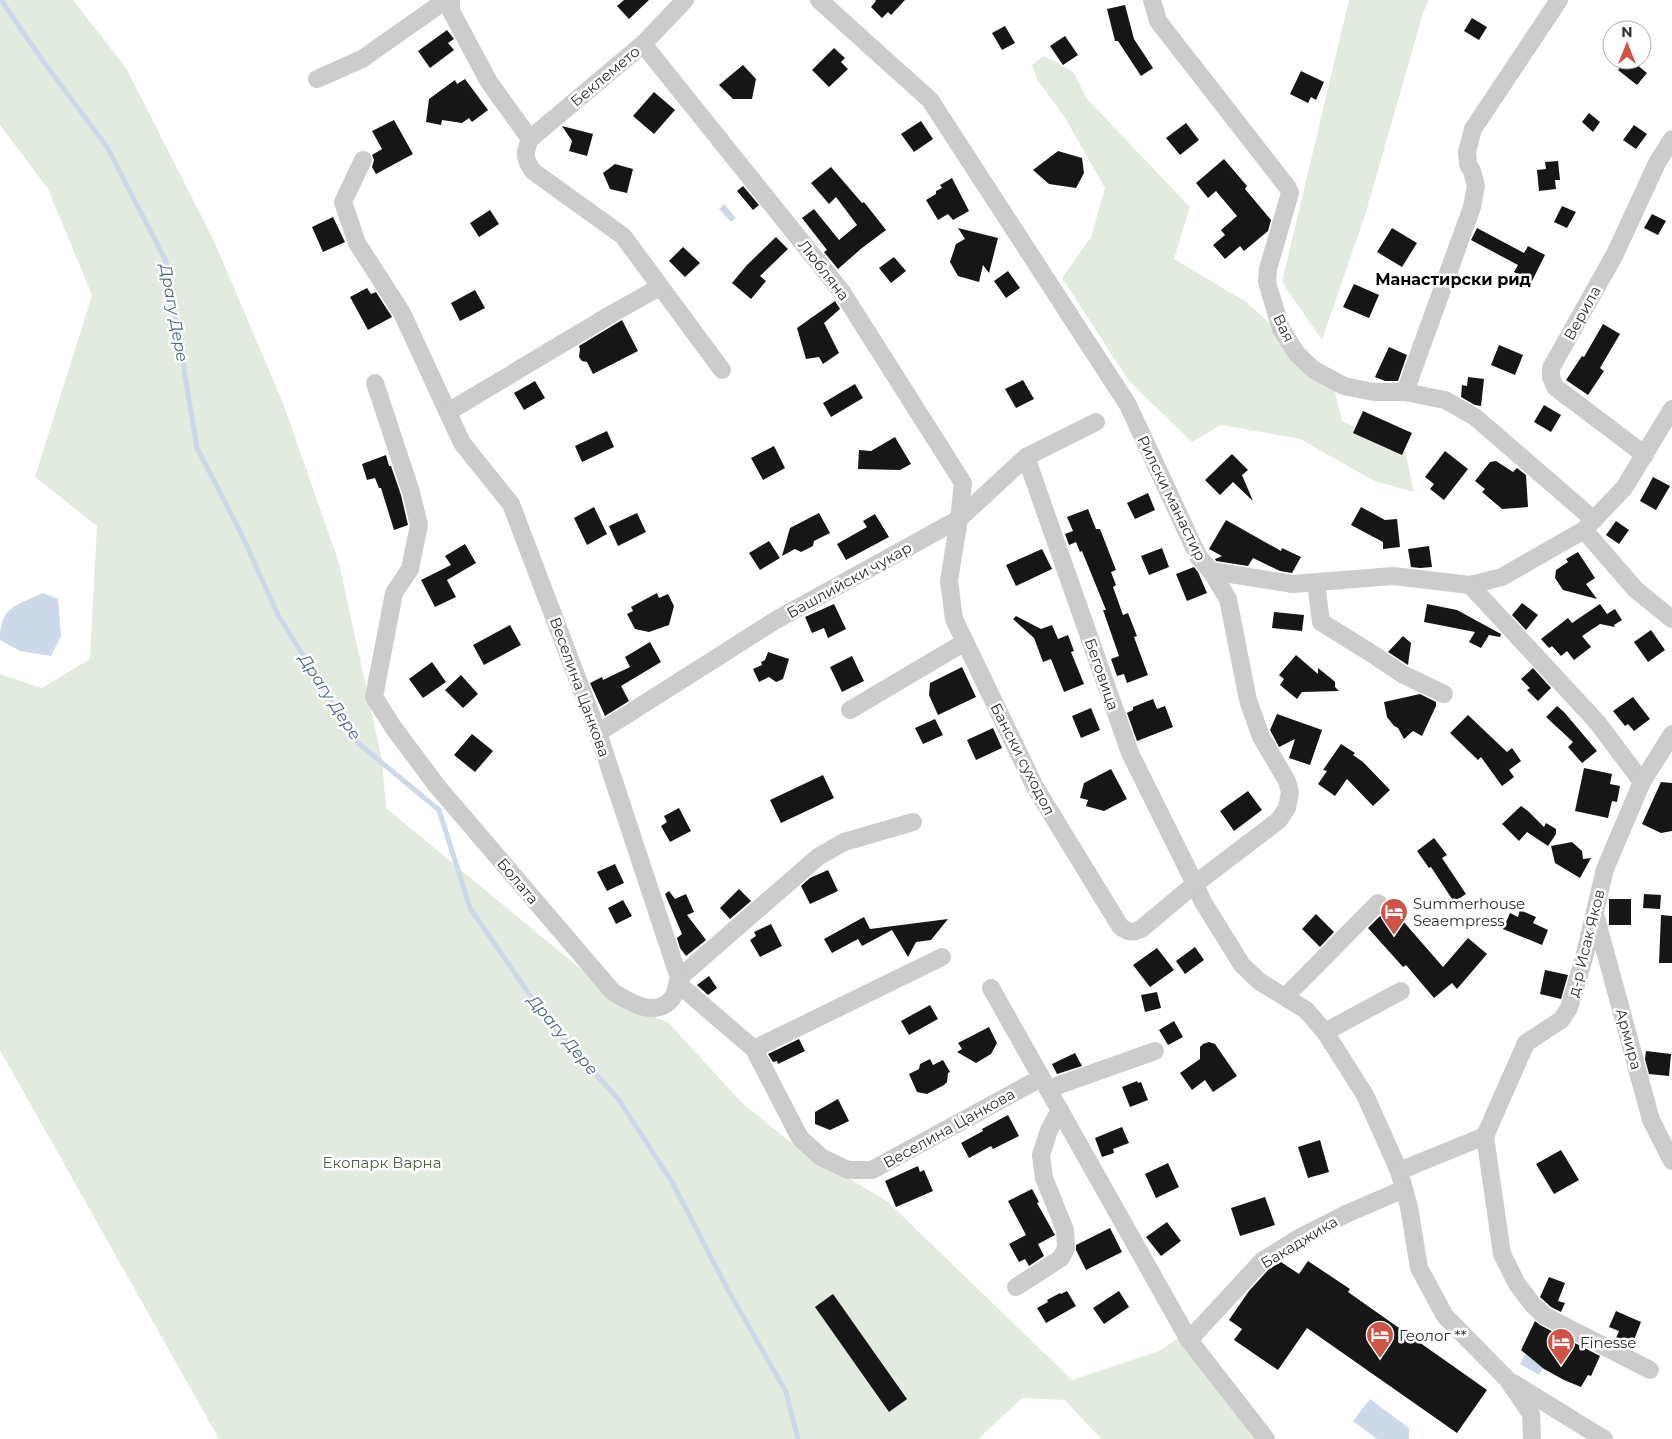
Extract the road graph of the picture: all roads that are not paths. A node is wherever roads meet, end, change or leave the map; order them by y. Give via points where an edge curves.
1 (446, 0) edge
2 (451, 0) edge
3 (819, 0) edge
4 (1152, 0) edge
5 (1559, 0) edge
6 (681, 4) edge
7 (642, 44) junction
8 (316, 79) dead end
9 (1672, 139) edge
10 (527, 145) junction
11 (363, 160) dead end
12 (660, 287) junction
13 (722, 370) dead end
14 (375, 383) dead end
15 (1405, 392) junction
16 (1672, 409) edge
17 (448, 412) junction
18 (1096, 422) dead end
19 (1645, 455) junction
20 (1026, 457) junction
21 (960, 519) junction
22 (1589, 525) junction
23 (1210, 571) junction
24 (1316, 584) junction
25 (1470, 585) junction
26 (1672, 619) edge
27 (965, 642) junction
28 (1444, 694) dead end
29 (850, 710) dead end
30 (598, 733) junction
31 (1672, 734) edge
32 (1642, 782) junction
33 (913, 822) dead end
34 (1195, 884) junction
35 (1378, 903) dead end
36 (1595, 913) junction
37 (1606, 955) junction
38 (942, 957) dead end
39 (1584, 958) junction
40 (678, 978) junction
41 (991, 988) dead end
42 (1401, 991) dead end
43 (1285, 997) junction
44 (1325, 1032) junction
45 (754, 1049) junction
46 (1155, 1051) dead end
47 (1044, 1083) junction
48 (1060, 1110) junction
49 (1485, 1136) junction
50 (1672, 1161) edge
51 (1400, 1171) junction
52 (1404, 1189) junction
53 (1016, 1286) dead end
54 (1189, 1340) junction
55 (1650, 1370) dead end
56 (1506, 1379) junction
57 (1266, 1439) edge
58 (1532, 1439) edge
59 (1604, 1439) edge

1 - 8 street via 362,59
2 - 10 street via 451,11
3 - 23 street, Рилски манастир via 930,100 1128,405 1198,556
4 - 15 street, Вая via 1158,21 1288,188 1290,194 1267,282 1281,329 1314,370 1344,386 1374,392
5 - 15 street via 1473,129 1467,152 1476,186 1472,207
6 - 7 street, Беклемето
7 - 10 street, Беклемето
7 - 21 street, Любляна via 842,292 963,483
9 - 19 street, Верила via 1551,368 1555,387
10 - 12 street via 528,164 534,172 623,236
11 - 17 street, Веселина Цанкова via 343,202 357,243 402,313
12 - 13 street
12 - 17 street
14 - 40 street, Болата via 411,492 418,526 410,570 394,593 374,697 437,786 613,992 633,1004 655,1008 674,996
15 - 22 street, Вая via 1445,400 1475,417
16 - 19 street
17 - 30 street, Веселина Цанкова via 462,443 511,504
18 - 20 street, Башлийски чукар
19 - 22 street via 1624,488
20 - 21 street, Башлийски чукар
20 - 34 street, Беговица via 1130,753
21 - 27 street, Бански суходол via 949,581 954,619
21 - 30 street, Башлийски чукар via 776,620
22 - 25 street via 1502,577
22 - 26 street, Вая via 1636,590
23 - 24 street via 1293,584
23 - 34 street, Рилски манастир via 1228,599 1251,709 1290,792 1287,808 1279,820
24 - 25 street via 1392,576
24 - 28 street via 1321,622 1402,674
25 - 32 street via 1597,722
27 - 29 street
27 - 34 street, Бански суходол via 1034,787 1120,926 1125,931 1141,929
30 - 40 street, Веселина Цанкова
31 - 32 street, д-р Исак Яков
32 - 36 street, д-р Исак Яков via 1605,869
33 - 40 street via 844,842 818,857
34 - 43 street via 1242,965 1260,982
35 - 43 street
36 - 37 street, Армира
36 - 39 street, д-р Исак Яков
37 - 39 street via 1592,953
37 - 50 street, Армира via 1651,1120
38 - 45 street
39 - 49 street, д-р Исак Яков via 1569,1008 1561,1020 1526,1043
40 - 45 street, Веселина Цанкова via 683,988
41 - 47 street
42 - 44 street
43 - 44 street via 1306,1010
44 - 51 street via 1365,1095
45 - 47 street, Веселина Цанкова via 800,1138 821,1157 848,1170 872,1170
46 - 47 street, Веселина Цанкова
47 - 48 street
48 - 53 street via 1041,1155 1044,1178 1065,1230 1066,1248 1061,1258
48 - 54 street
49 - 51 street
49 - 55 street via 1502,1254 1517,1284 1546,1316
51 - 52 street
52 - 54 street, Бакаджика via 1330,1222 1262,1261
52 - 56 street via 1419,1268 1445,1316
54 - 57 street
56 - 58 street via 1530,1414
56 - 59 street

